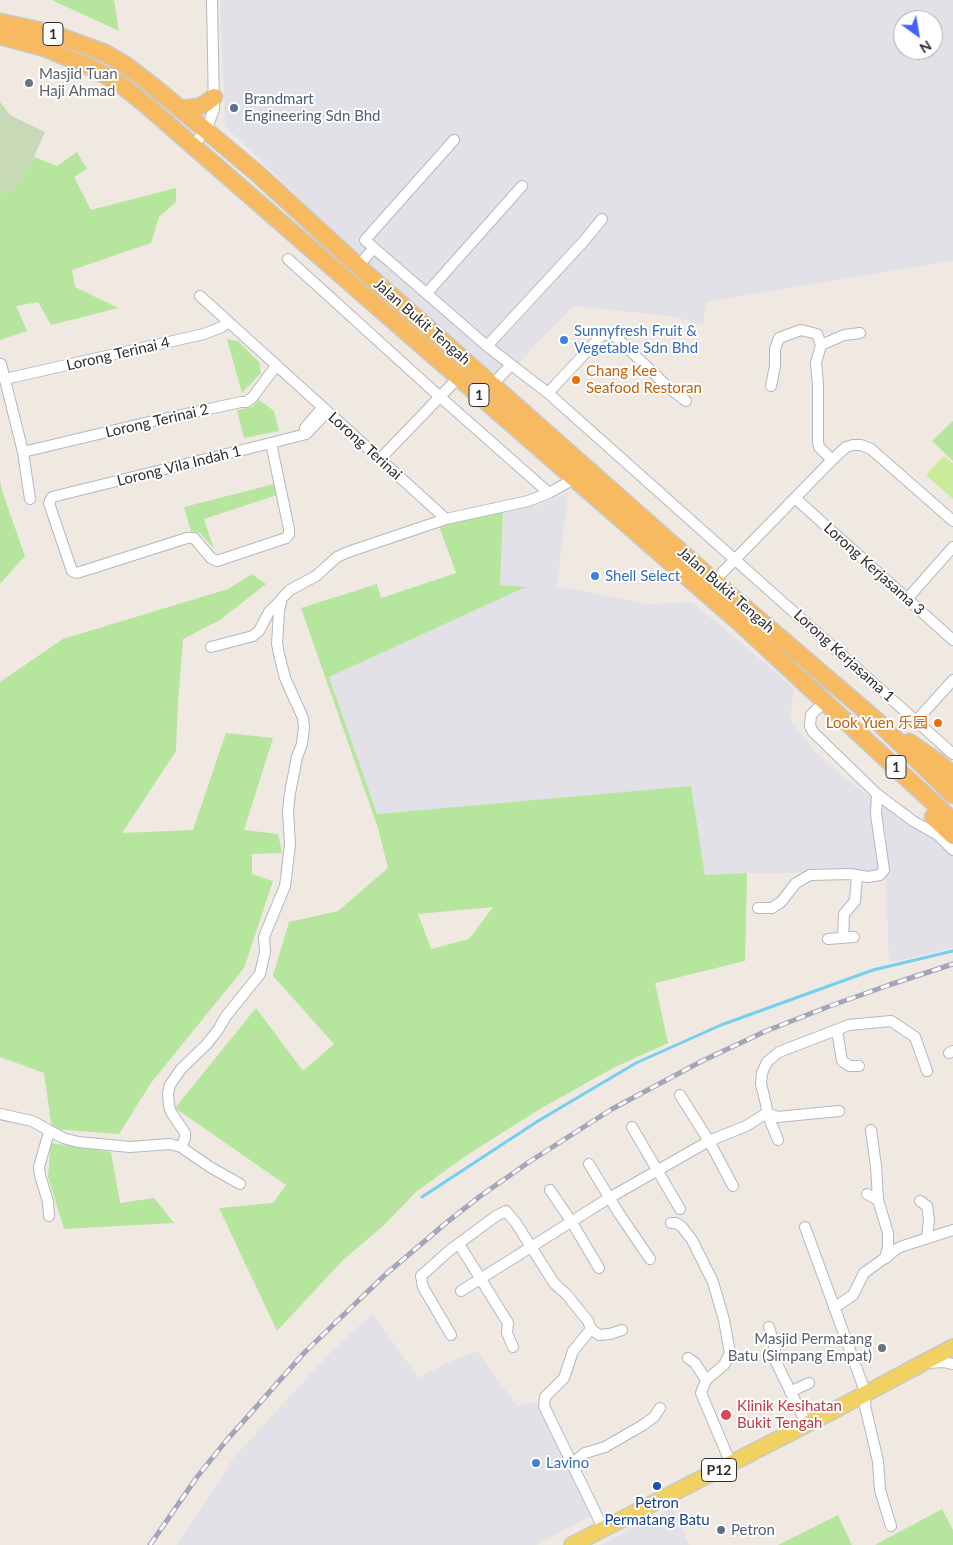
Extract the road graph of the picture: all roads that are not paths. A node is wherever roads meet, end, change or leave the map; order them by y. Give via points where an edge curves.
1 (212, 0) edge
2 (0, 22) edge
3 (0, 36) edge
4 (214, 97) junction
5 (180, 108) junction
6 (206, 131) junction
7 (454, 140) dead end
8 (193, 145) junction
9 (522, 186) dead end
10 (602, 219) dead end
11 (374, 248) junction
12 (288, 259) dead end
13 (358, 266) junction
14 (427, 293) junction
15 (200, 296) dead end
16 (228, 322) junction
17 (860, 333) dead end
18 (821, 345) junction
19 (487, 346) junction
20 (1, 364) edge
21 (511, 365) junction
22 (276, 366) junction
23 (459, 377) junction
24 (5, 379) junction
25 (492, 385) junction
26 (771, 386) dead end
27 (548, 393) junction
28 (439, 396) junction
29 (686, 401) dead end
30 (324, 410) junction
31 (271, 443) junction
32 (23, 452) junction
33 (380, 459) junction
34 (832, 460) junction
35 (574, 479) junction
36 (549, 493) junction
37 (795, 498) junction
38 (30, 499) dead end
39 (446, 519) junction
40 (953, 521) edge
41 (953, 547) edge
42 (735, 559) junction
43 (714, 580) junction
44 (907, 599) junction
45 (281, 600) junction
46 (953, 640) edge
47 (211, 647) dead end
48 (953, 680) edge
49 (825, 701) junction
50 (839, 714) junction
51 (876, 720) junction
52 (916, 720) junction
53 (953, 754) edge
54 (953, 775) edge
55 (877, 794) junction
56 (953, 796) edge
57 (953, 821) edge
58 (953, 836) edge
59 (953, 850) edge
60 (856, 875) junction
61 (758, 908) dead end
62 (828, 939) dead end
63 (837, 1030) junction
64 (860, 1066) dead end
65 (927, 1070) dead end
66 (680, 1094) dead end
67 (838, 1110) dead end
68 (767, 1113) junction
69 (0, 1114) edge
70 (632, 1126) dead end
71 (871, 1130) dead end
72 (49, 1132) junction
73 (778, 1140) dead end
74 (709, 1141) junction
75 (181, 1147) junction
76 (589, 1164) dead end
77 (656, 1171) junction
78 (240, 1184) dead end
79 (734, 1186) dead end
80 (550, 1190) dead end
81 (867, 1194) dead end
82 (609, 1198) junction
83 (878, 1200) junction
84 (920, 1201) dead end
85 (680, 1209) dead end
86 (49, 1216) dead end
87 (571, 1221) junction
88 (671, 1223) dead end
89 (805, 1228) dead end
90 (953, 1230) edge
91 (927, 1238) junction
92 (459, 1244) junction
93 (531, 1247) junction
94 (885, 1258) junction
95 (650, 1259) dead end
96 (600, 1268) dead end
97 (481, 1279) junction
98 (461, 1291) dead end
99 (834, 1308) junction
100 (769, 1327) dead end
101 (591, 1330) junction
102 (622, 1330) dead end
103 (451, 1335) dead end
104 (513, 1347) dead end
105 (953, 1347) edge
106 (688, 1358) dead end
107 (925, 1363) junction
108 (953, 1364) edge
109 (706, 1380) junction
110 (810, 1383) dead end
111 (790, 1392) junction
112 (866, 1394) junction
113 (660, 1408) dead end
114 (807, 1425) junction
115 (572, 1463) junction
116 (730, 1464) junction
117 (891, 1526) dead end
118 (603, 1528) junction
119 (572, 1545) edge

1 - 4 street
2 - 5 highway, Jalan Bukit Tengah / 1 via 51,33 105,53 127,66
3 - 8 highway, Jalan Bukit Tengah / 1 via 45,48 112,79
4 - 5 highway via 198,107
4 - 6 street via 214,109
5 - 6 highway, Jalan Bukit Tengah / 1
6 - 8 street
6 - 13 highway, Jalan Bukit Tengah / 1
7 - 11 street via 365,240
8 - 23 highway, Jalan Bukit Tengah / 1
9 - 14 street
10 - 19 street
11 - 13 street
11 - 14 street, Lorong Kerjasama 1
12 - 28 street
13 - 25 highway, Jalan Bukit Tengah / 1
14 - 19 street, Lorong Kerjasama 1
15 - 16 street, Lorong Terinai
16 - 22 street, Lorong Terinai
16 - 24 street, Lorong Terinai 4 via 204,334
17 - 18 street via 844,335
18 - 26 street via 817,334 801,330 779,338
18 - 34 street via 816,363 818,442
19 - 21 street, Lorong Kerjasama 1
20 - 24 street
21 - 25 street
21 - 27 street, Lorong Kerjasama 1
22 - 30 street, Lorong Terinai
22 - 32 street, Lorong Terinai 2 via 246,402
23 - 28 street
23 - 35 highway, Jalan Bukit Tengah / 1
24 - 32 street
25 - 43 highway, Jalan Bukit Tengah / 1
27 - 29 street via 603,334 616,337
27 - 42 street, Lorong Kerjasama 1
28 - 33 street
28 - 36 street
30 - 31 street, Lorong Vila Indah 1 via 306,434
30 - 33 street, Lorong Terinai
31 - 31 street, Lorong Vila Indah 1 via 289,534 286,538 217,561 194,538 187,538 77,573 72,571 49,503 52,497
32 - 38 street
33 - 39 street, Lorong Terinai
34 - 37 street
34 - 40 street via 846,448 861,445 871,449
35 - 36 street
35 - 49 highway, Jalan Bukit Tengah / 1
36 - 39 street via 528,501
37 - 42 street
37 - 44 street, Lorong Kerjasama 3
39 - 45 street via 342,554 316,576 290,590
41 - 44 street
42 - 43 street
42 - 52 street, Lorong Kerjasama 1
43 - 51 highway, Jalan Bukit Tengah / 1
44 - 46 street, Lorong Kerjasama 3
45 - 47 street via 253,636
45 - 75 street via 277,644 284,678 304,727 290,793 290,845 285,886 264,937 265,952 260,974 210,1040 180,1069 170,1085 168,1106 185,1133
48 - 52 street
49 - 50 highway, Jalan Bukit Tengah / 1
49 - 55 street via 811,715 813,732
50 - 57 highway, 1
50 - 58 highway via 904,789
51 - 54 highway
51 - 56 highway, 1
52 - 53 street, Lorong Kerjasama 1
55 - 59 street via 938,835
55 - 60 street via 884,870 880,875
60 - 61 street via 810,875 796,883 772,908
60 - 62 street via 855,901 844,914 849,937
63 - 64 street via 842,1061 850,1066
63 - 65 street via 849,1025 891,1021 915,1037
63 - 68 street via 779,1052 766,1062 761,1084
66 - 74 street
67 - 68 street via 777,1117
68 - 73 street
68 - 74 street via 746,1126
69 - 72 street via 32,1121
70 - 77 street
71 - 83 street
72 - 75 street via 103,1146 170,1144
72 - 86 street via 40,1168
74 - 77 street
74 - 79 street
75 - 78 street
76 - 82 street
77 - 82 street
77 - 85 street
80 - 87 street
81 - 83 street
82 - 87 street
82 - 95 street
83 - 94 street via 888,1234
84 - 91 street via 926,1206 929,1220
87 - 93 street
87 - 96 street
88 - 109 street via 682,1227 692,1240 713,1282 724,1320 730,1353 724,1365
89 - 99 street
90 - 91 street
91 - 94 street via 896,1249
92 - 93 street via 506,1211
92 - 97 street
92 - 103 street via 421,1276 423,1287
93 - 97 street
93 - 101 street via 554,1283 588,1321
94 - 99 street via 864,1273 853,1295
97 - 98 street
97 - 104 street via 508,1323 506,1333
99 - 112 street
100 - 111 street via 776,1362
101 - 102 street via 599,1335
101 - 115 street via 573,1351 564,1378 545,1396 544,1406
105 - 107 main road, P12
106 - 109 street
107 - 108 street
107 - 112 main road, P12
109 - 116 street via 701,1392
110 - 111 street
111 - 114 street
112 - 114 main road, P12
112 - 117 street via 865,1406 878,1461 880,1490
113 - 115 street via 643,1425 605,1447 585,1453
114 - 116 main road, P12
115 - 118 street
116 - 118 main road, P12
118 - 119 main road, P12

